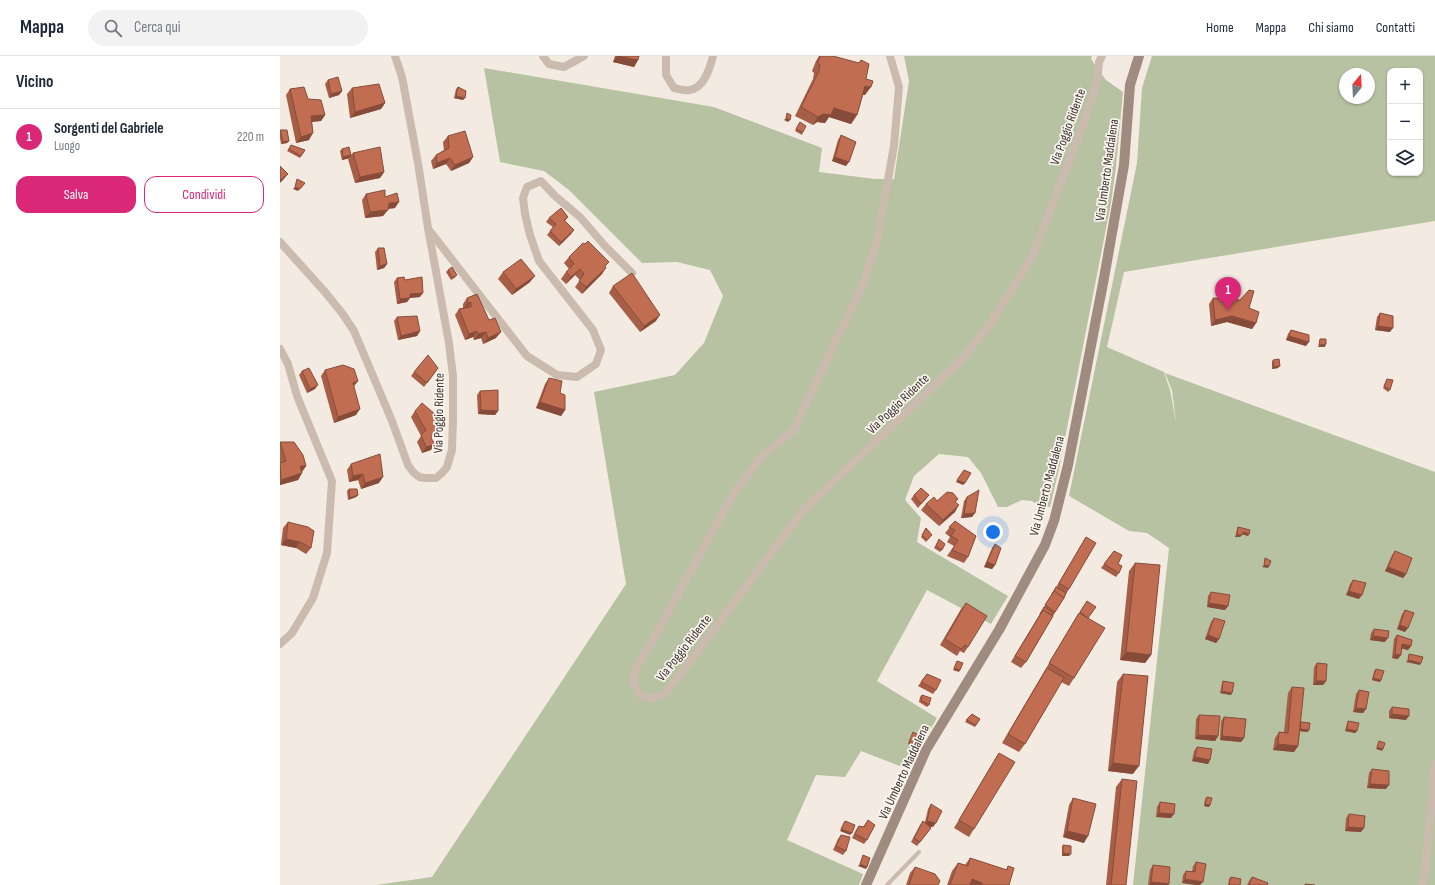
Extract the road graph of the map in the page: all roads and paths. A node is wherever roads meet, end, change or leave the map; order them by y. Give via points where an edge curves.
1 (395, 56) edge
2 (543, 56) edge
3 (584, 56) edge
4 (666, 56) edge
5 (713, 56) edge
6 (890, 56) edge
7 (1102, 56) edge
8 (1139, 56) edge
9 (428, 228) junction
10 (280, 242) edge
11 (632, 273) edge
12 (280, 349) edge
13 (280, 644) edge
14 (1435, 764) edge
15 (1432, 823) edge
16 (919, 852) dead end
17 (866, 885) edge
18 (888, 885) edge
19 (1422, 885) edge

1 - 9 street, Via Poggio Ridente via 402,78 417,155
2 - 3 street via 549,64 564,66
4 - 5 street via 666,74 674,88 690,90 701,84 711,66
6 - 7 street, Via Poggio Ridente via 899,87 894,146 877,241 864,282 793,431 761,457 735,491 636,668 633,682 639,694 650,699 663,696 676,680 803,510 963,358 991,323 1032,257 1097,83
8 - 17 street, Via Umberto Maddalena via 1130,85 1124,165 1104,278 1068,464 1054,521 1045,545 998,630 926,750
9 - 10 street, Via Poggio Ridente via 453,376 452,450 447,467 436,478 419,476 408,465 354,332 325,292
9 - 11 street via 526,356 557,375 577,377 596,364 601,350 593,330 539,261 525,214 523,198 527,187 542,181
12 - 13 street via 332,481 327,553 313,598 292,633
14 - 15 street
15 - 19 street
16 - 18 lane

